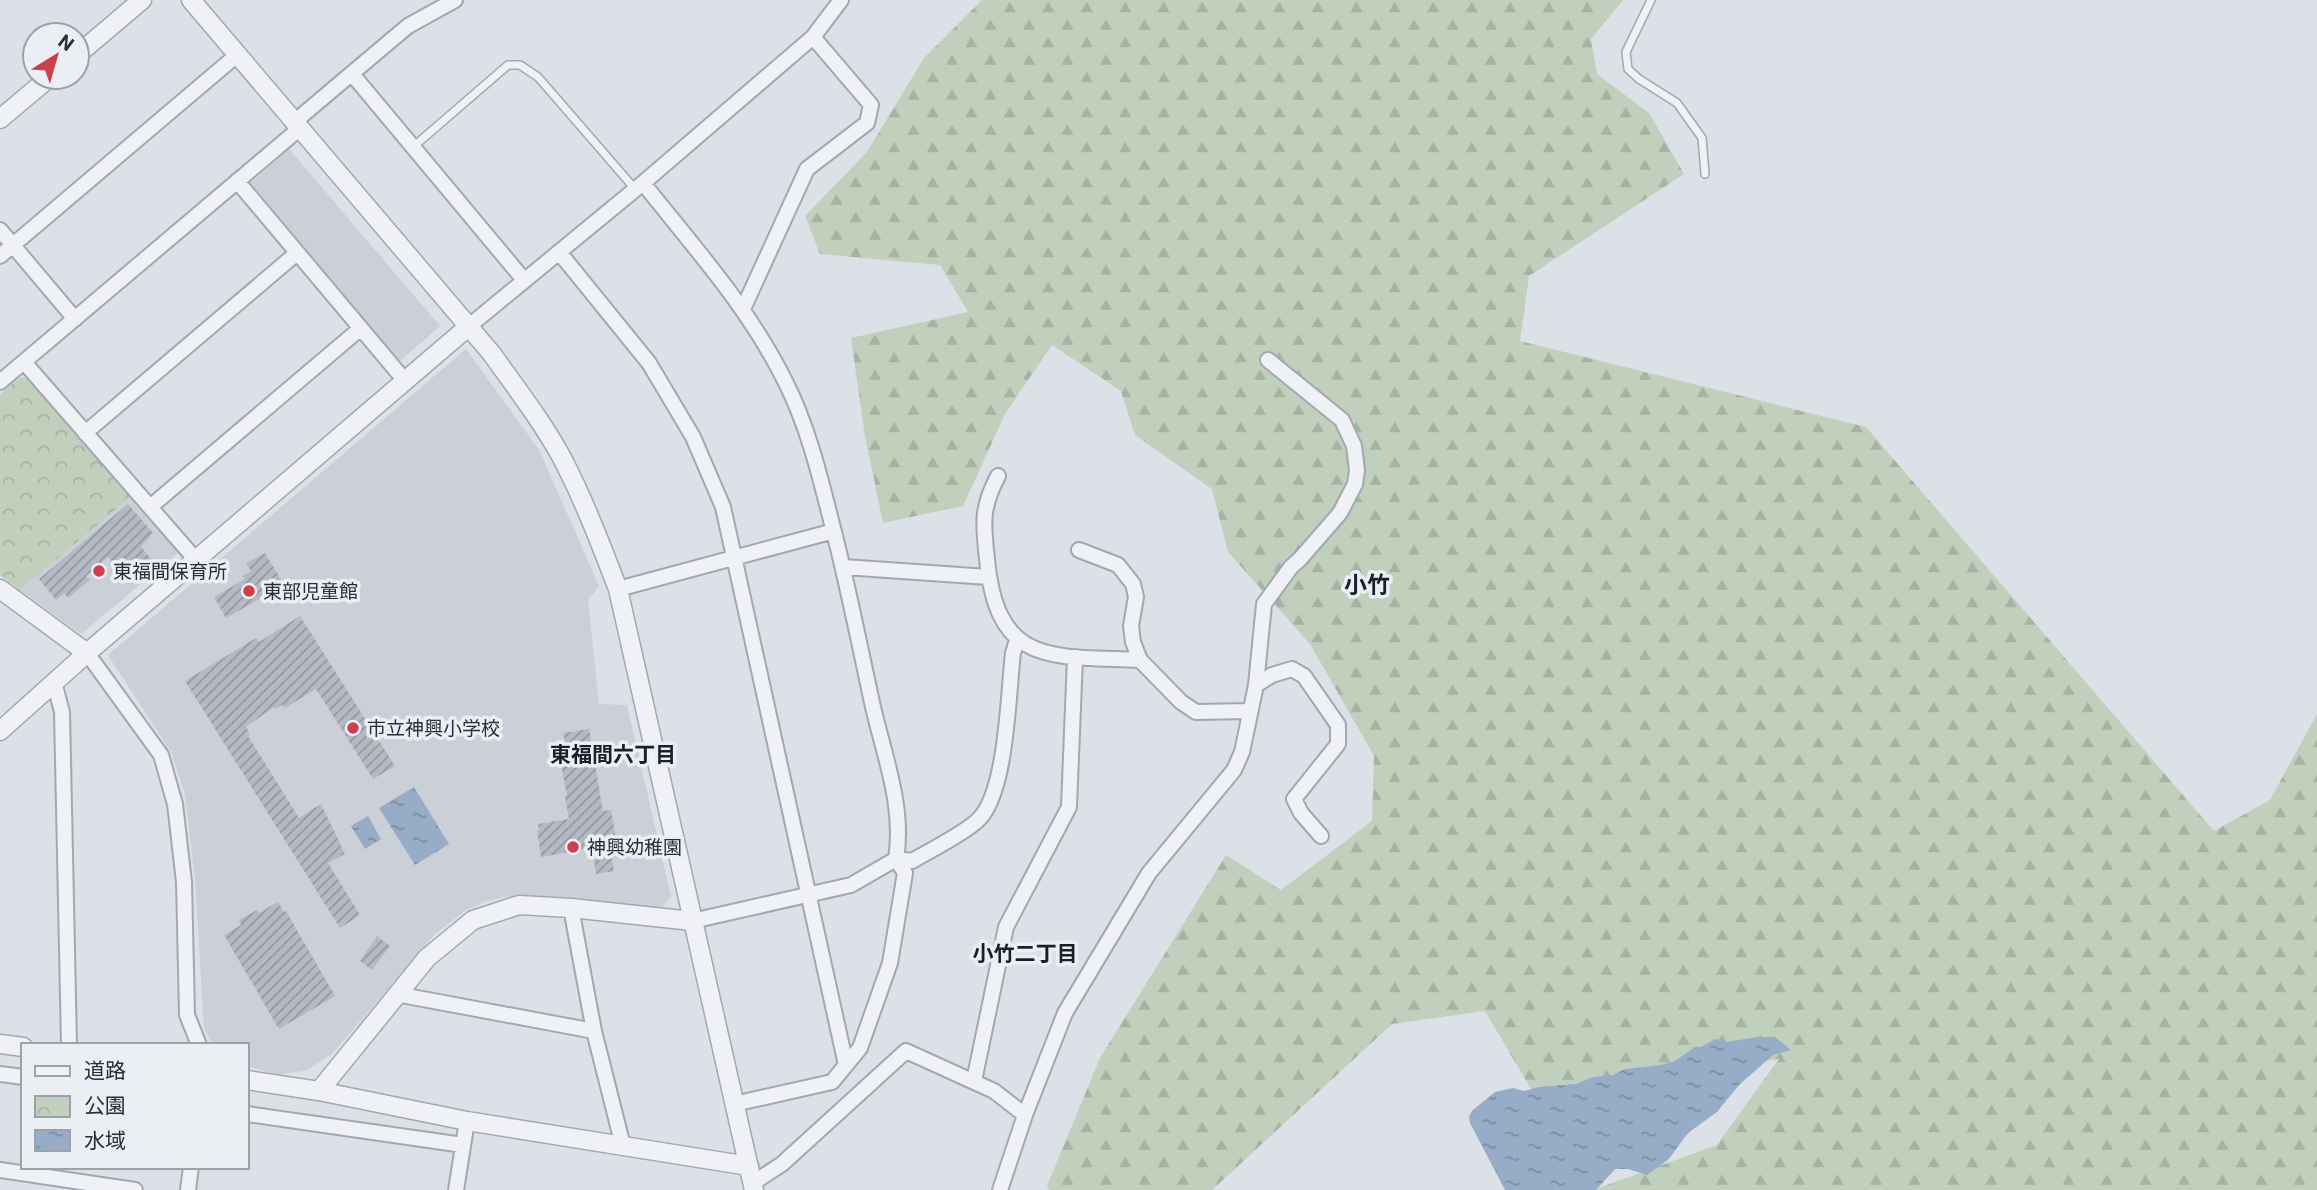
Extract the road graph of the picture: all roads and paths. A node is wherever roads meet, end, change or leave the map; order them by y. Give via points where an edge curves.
1 (142, 0) edge
2 (191, 0) edge
3 (455, 0) edge
4 (841, 0) edge
5 (1651, 0) edge
6 (813, 37) junction
7 (91, 43) edge
8 (237, 55) junction
9 (352, 74) junction
10 (33, 91) edge
11 (0, 119) edge
12 (296, 126) junction
13 (412, 147) junction
14 (1705, 174) dead end
15 (237, 181) junction
16 (639, 186) junction
17 (0, 230) edge
18 (13, 245) junction
19 (559, 252) junction
20 (297, 253) junction
21 (0, 256) edge
22 (524, 279) junction
23 (743, 309) junction
24 (75, 319) junction
25 (468, 327) junction
26 (361, 328) junction
27 (1268, 360) dead end
28 (24, 362) junction
29 (0, 382) edge
30 (407, 382) junction
31 (85, 433) junction
32 (998, 476) dead end
33 (150, 507) junction
34 (834, 531) junction
35 (1079, 550) dead end
36 (734, 559) junction
37 (196, 560) junction
38 (844, 566) junction
39 (988, 577) junction
40 (0, 589) edge
41 (618, 589) junction
42 (1017, 640) junction
43 (87, 653) junction
44 (1075, 657) junction
45 (1140, 660) junction
46 (54, 682) junction
47 (1256, 685) junction
48 (1249, 711) junction
49 (0, 731) edge
50 (1321, 836) dead end
51 (896, 859) junction
52 (809, 895) junction
53 (571, 908) junction
54 (692, 921) junction
55 (396, 994) junction
56 (594, 1031) junction
57 (69, 1043) edge
58 (198, 1043) edge
59 (0, 1044) edge
60 (21, 1047) edge
61 (846, 1065) junction
62 (0, 1074) edge
63 (21, 1077) edge
64 (248, 1080) edge
65 (974, 1081) junction
66 (319, 1091) junction
67 (734, 1104) junction
68 (248, 1114) edge
69 (1025, 1115) junction
70 (467, 1121) junction
71 (463, 1145) junction
72 (623, 1146) junction
73 (191, 1169) edge
74 (0, 1170) edge
75 (752, 1180) edge
76 (135, 1190) edge
77 (188, 1190) edge
78 (456, 1190) edge
79 (1000, 1190) edge

1 - 7 street
2 - 8 street
3 - 9 street via 408,26
4 - 6 street
5 - 14 lane via 1626,52 1628,69 1683,112 1702,138
6 - 16 street
6 - 23 street via 871,105 867,123 807,169
8 - 12 street
8 - 18 street
9 - 12 street
9 - 13 street
10 - 11 street
12 - 15 street
12 - 25 street
13 - 16 lane via 508,65 520,65 538,77
13 - 22 street
15 - 20 street
15 - 24 street
16 - 19 street
16 - 23 street
17 - 18 street
18 - 21 street
18 - 24 street
19 - 22 street
19 - 36 street via 649,363 693,437 723,507
20 - 26 street
20 - 31 street
22 - 25 street
23 - 34 street via 786,381 815,458
24 - 28 street
25 - 30 street
25 - 41 street via 529,406 562,458
26 - 30 street
26 - 33 street
27 - 47 street via 1342,420 1354,446 1357,470 1355,484 1339,513 1264,604
28 - 29 street
28 - 31 street
30 - 37 street
31 - 33 street
32 - 39 street via 984,508
33 - 37 street
34 - 36 street
34 - 38 street
35 - 45 street via 1118,565 1133,584 1136,597 1131,626
36 - 41 street
36 - 52 street
37 - 43 street
38 - 39 street
38 - 51 street via 898,812
39 - 42 street via 994,602
40 - 43 street
41 - 54 street
42 - 44 street via 1036,650
42 - 51 street via 1000,774 991,801 978,820 912,861
43 - 46 street
43 - 58 street via 161,755 168,779 184,882 187,1015
44 - 45 street
44 - 65 street via 1069,807 1006,927
45 - 48 street via 1196,712
46 - 49 street
46 - 57 street via 62,712
47 - 48 street
47 - 50 street via 1292,669 1304,676 1338,725 1338,744 1294,799
48 - 69 street via 1234,770 1142,884 1065,1013
51 - 52 street via 851,885
51 - 61 street via 905,873 890,962 860,1048
52 - 54 street
52 - 61 street
53 - 54 street
53 - 55 street via 519,905 473,920 427,958
53 - 56 street
54 - 67 street
55 - 56 street
55 - 66 street
56 - 72 street
59 - 60 street
61 - 67 street via 832,1082
62 - 63 street
64 - 66 street
65 - 69 street
65 - 75 street via 906,1051 782,1164
66 - 70 street
67 - 75 street
68 - 71 street
69 - 79 street
70 - 71 street
70 - 72 street
71 - 78 street
72 - 75 street
73 - 77 street
74 - 76 street

